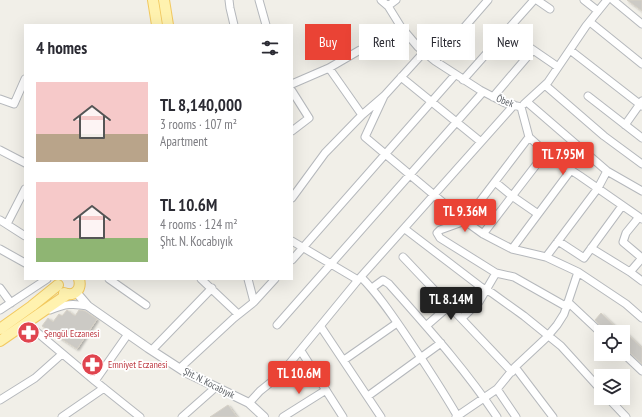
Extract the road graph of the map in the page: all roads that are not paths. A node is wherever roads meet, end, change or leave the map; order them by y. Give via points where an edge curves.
1 (153, 0) edge
2 (164, 0) edge
3 (229, 0) edge
4 (259, 0) edge
5 (381, 0) edge
6 (396, 0) edge
7 (488, 0) edge
8 (536, 0) edge
9 (584, 0) edge
10 (606, 0) edge
11 (613, 0) edge
12 (388, 6) junction
13 (550, 9) dead end
14 (598, 11) junction
15 (590, 22) junction
16 (157, 24) edge
17 (168, 24) edge
18 (234, 24) edge
19 (266, 24) edge
20 (514, 24) edge
21 (642, 24) edge
22 (417, 44) edge
23 (533, 50) edge
24 (570, 50) junction
25 (359, 51) edge
26 (483, 58) edge
27 (417, 60) edge
28 (524, 60) edge
29 (435, 61) joint
30 (642, 64) edge
31 (558, 67) junction
32 (329, 68) junction
33 (455, 75) junction
34 (401, 77) junction
35 (463, 80) junction
36 (24, 81) edge
37 (293, 84) edge
38 (545, 85) junction
39 (293, 92) edge
40 (483, 92) junction
41 (384, 96) junction
42 (588, 96) dead end
43 (493, 97) junction
44 (0, 99) edge
45 (432, 102) junction
46 (527, 102) junction
47 (641, 104) edge
48 (518, 106) junction
49 (362, 115) junction
50 (456, 123) junction
51 (625, 125) junction
52 (293, 130) edge
53 (529, 137) junction
54 (642, 138) edge
55 (481, 142) junction
56 (0, 150) edge
57 (546, 152) junction
58 (386, 154) junction
59 (24, 162) edge
60 (642, 164) edge
61 (571, 170) junction
62 (607, 171) junction
63 (410, 174) junction
64 (495, 182) junction
65 (598, 188) junction
66 (24, 191) edge
67 (642, 191) edge
68 (434, 195) junction
69 (512, 196) junction
70 (293, 197) edge
71 (622, 206) junction
72 (538, 214) junction
73 (640, 218) edge
74 (0, 220) edge
75 (465, 221) junction
76 (7, 224) junction
77 (405, 229) junction
78 (483, 234) junction
79 (24, 235) edge
80 (558, 241) junction
81 (293, 242) edge
82 (303, 247) junction
83 (591, 248) junction
84 (0, 249) edge
85 (512, 249) junction
86 (403, 257) dead end
87 (546, 257) junction
88 (642, 258) edge
89 (293, 259) edge
90 (24, 262) edge
91 (330, 264) junction
92 (578, 272) junction
93 (630, 272) junction
94 (496, 274) junction
95 (360, 279) junction
96 (45, 280) edge
97 (110, 280) edge
98 (202, 280) edge
99 (248, 280) edge
100 (274, 280) edge
101 (58, 281) edge
102 (642, 281) edge
103 (78, 286) edge
104 (0, 288) edge
105 (212, 288) junction
106 (372, 288) junction
107 (487, 290) junction
108 (254, 302) junction
109 (11, 303) junction
110 (567, 304) junction
111 (146, 305) dead end
112 (88, 306) junction
113 (449, 306) junction
114 (0, 310) edge
115 (238, 314) junction
116 (39, 315) junction
117 (462, 318) junction
118 (642, 318) edge
119 (26, 323) junction
120 (397, 323) junction
121 (277, 325) dead end
122 (321, 326) junction
123 (426, 326) junction
124 (594, 327) edge
125 (0, 329) edge
126 (128, 334) junction
127 (548, 336) junction
128 (0, 341) edge
129 (441, 343) junction
130 (152, 350) junction
131 (301, 351) junction
132 (62, 354) junction
133 (421, 358) junction
134 (344, 360) junction
135 (630, 360) edge
136 (180, 368) junction
137 (514, 369) junction
138 (642, 371) edge
139 (95, 381) junction
140 (594, 382) edge
141 (216, 387) junction
142 (104, 388) junction
143 (497, 389) junction
144 (326, 390) junction
145 (368, 396) junction
146 (484, 398) junction
147 (0, 400) edge
148 (249, 403) junction
149 (615, 405) edge
150 (65, 416) edge
151 (457, 416) edge
152 (140, 417) edge
153 (182, 417) edge
154 (264, 417) edge
155 (283, 417) edge
156 (343, 417) edge
157 (381, 417) edge
158 (497, 417) edge
159 (516, 417) edge
160 (553, 417) edge
161 (626, 417) edge

1 - 16 main road
2 - 17 main road
3 - 18 street
4 - 19 street
5 - 12 street, Öbek
6 - 12 street
7 - 29 street
8 - 13 street
8 - 20 street
9 - 14 street
10 - 14 street
11 - 21 street
12 - 22 street, Öbek
14 - 15 street
15 - 24 street
15 - 30 street
23 - 31 street
24 - 31 street
24 - 47 street
25 - 32 street
26 - 35 street
27 - 34 street
28 - 43 street
29 - 33 street, Öbek
31 - 38 street
32 - 37 street
32 - 49 street
33 - 35 street, Öbek
33 - 45 street
34 - 41 street
34 - 45 street
35 - 40 street, Öbek
36 - 44 street via 14,104
38 - 46 street
38 - 60 street via 604,136
39 - 52 street via 309,118
40 - 43 street, Öbek
40 - 50 street
41 - 49 street
41 - 58 street via 365,137
42 - 51 street
43 - 48 street, Öbek
45 - 50 street
45 - 58 street
46 - 48 street
46 - 62 street
47 - 51 street
48 - 53 street, Öbek
48 - 55 street
49 - 70 street via 326,153
50 - 55 street
50 - 63 street
51 - 54 street
53 - 57 street
53 - 64 street
55 - 68 street
56 - 59 street
57 - 61 street
57 - 69 street
58 - 63 street
58 - 82 street
61 - 65 street
61 - 72 street
62 - 65 street
62 - 67 street
63 - 68 street
63 - 91 street
64 - 69 street
64 - 75 street
65 - 71 street
65 - 80 street
66 - 76 street
68 - 75 street
68 - 77 street
69 - 72 street
69 - 78 street
71 - 73 street
71 - 83 street
72 - 85 street
73 - 88 street via 626,233 623,242
74 - 76 street
75 - 78 street
75 - 94 street via 437,233 440,238
76 - 79 street
77 - 95 street
77 - 107 street
78 - 85 street
80 - 83 street via 584,258
80 - 87 street
81 - 82 street
82 - 89 street
82 - 91 street
83 - 93 street
84 - 90 street
85 - 87 street
86 - 113 street
87 - 92 street
88 - 93 street
91 - 95 street
91 - 121 street
92 - 110 street
92 - 118 street via 626,304
93 - 102 street
94 - 107 street
94 - 110 street via 514,277
95 - 106 street
95 - 122 street
96 - 109 street
97 - 111 street
98 - 105 street
99 - 108 street
100 - 108 street
101 - 103 main road via 62,291
101 - 125 main road via 32,306
103 - 112 street, Şht. N. Kocabıyık
103 - 116 main road
104 - 109 street
105 - 115 street
105 - 130 street
106 - 120 street
106 - 123 street via 383,280 389,284
107 - 117 street via 479,302
107 - 127 street
108 - 115 street
109 - 114 street
110 - 124 street
110 - 127 street via 557,326
112 - 116 street via 63,305
112 - 126 street, Şht. N. Kocabıyık
113 - 117 street
113 - 123 street
115 - 136 street
116 - 119 main road
117 - 137 street
119 - 128 main road
119 - 132 street
120 - 133 street
120 - 134 street
122 - 131 street
122 - 134 street
123 - 129 street
126 - 130 street, Şht. N. Kocabıyık
126 - 139 street
127 - 137 street
127 - 140 street via 561,346
129 - 133 street
129 - 146 street
130 - 136 street, Şht. N. Kocabıyık
131 - 144 street
131 - 148 street via 280,375
132 - 139 street
132 - 147 street via 35,378
133 - 145 street
133 - 151 street
134 - 145 street
135 - 138 street
136 - 141 street, Şht. N. Kocabıyık
137 - 143 street
137 - 160 street
139 - 142 street
141 - 148 street, Şht. N. Kocabıyık
141 - 153 street
142 - 150 street
142 - 152 street
143 - 146 street
143 - 159 street
144 - 155 street
144 - 156 street
145 - 157 street
146 - 151 street
146 - 158 street
148 - 154 street, Şht. N. Kocabıyık
149 - 161 street

